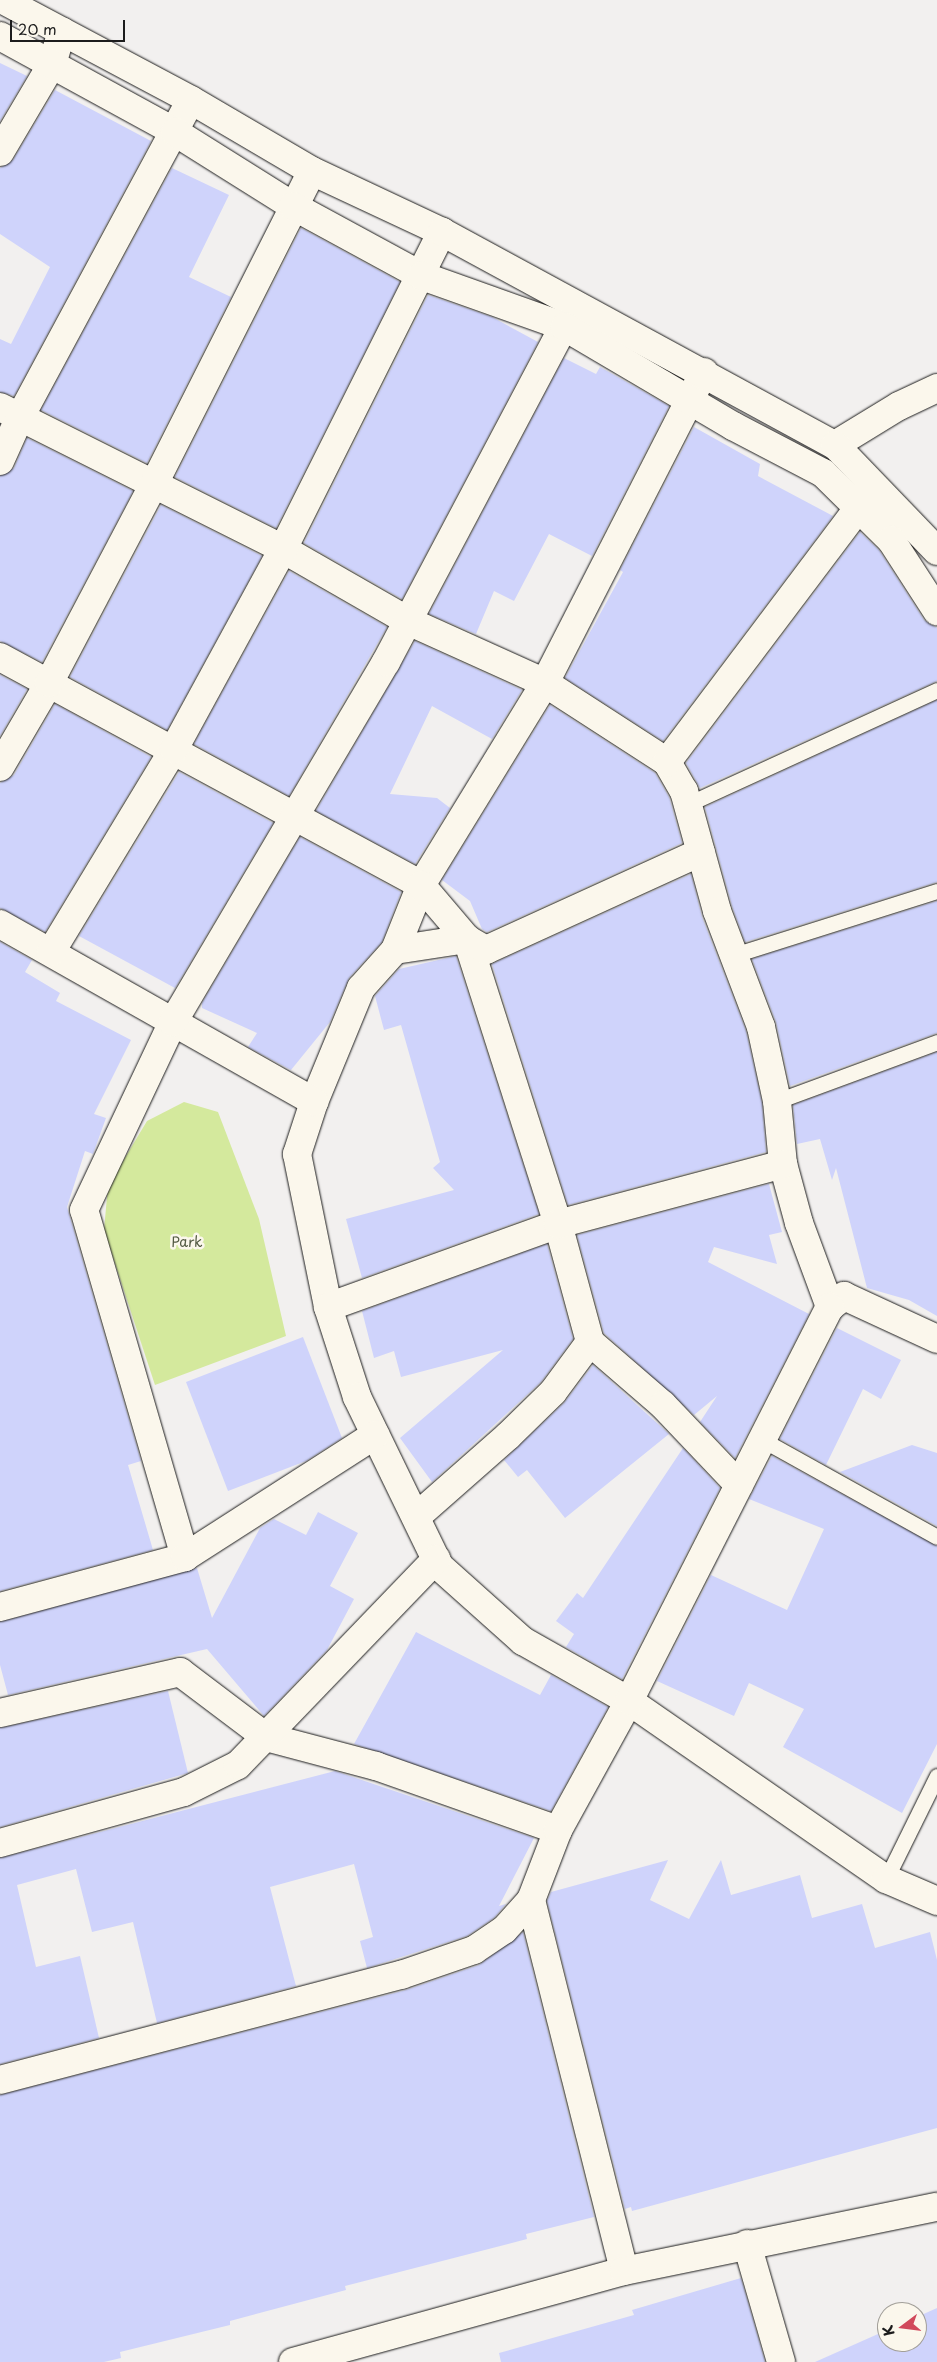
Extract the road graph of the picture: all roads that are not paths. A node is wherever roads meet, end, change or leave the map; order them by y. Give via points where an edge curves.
1 (3, 0) edge
2 (62, 31) junction
3 (0, 36) edge
4 (52, 64) junction
5 (191, 100) junction
6 (175, 132) junction
7 (0, 152) edge
8 (312, 171) junction
9 (293, 206) junction
10 (442, 232) junction
11 (422, 276) junction
12 (576, 303) junction
13 (564, 327) junction
14 (704, 372) junction
15 (937, 388) edge
16 (690, 399) junction
17 (10, 413) edge
18 (835, 445) junction
19 (0, 461) edge
20 (155, 482) junction
21 (875, 485) junction
22 (859, 507) junction
23 (283, 549) junction
24 (937, 551) edge
25 (937, 611) edge
26 (408, 621) junction
27 (0, 657) edge
28 (49, 683) junction
29 (545, 683) junction
30 (937, 690) edge
31 (174, 749) junction
32 (667, 762) junction
33 (0, 767) edge
34 (688, 804) junction
35 (297, 816) junction
36 (701, 852) junction
37 (421, 885) junction
38 (937, 891) edge
39 (0, 924) edge
40 (467, 939) junction
41 (395, 950) junction
42 (51, 952) junction
43 (734, 955) junction
44 (173, 1022) junction
45 (937, 1042) edge
46 (777, 1101) junction
47 (314, 1102) junction
48 (783, 1164) junction
49 (558, 1224) junction
50 (328, 1307) junction
51 (830, 1307) junction
52 (937, 1339) edge
53 (590, 1342) junction
54 (375, 1435) junction
55 (761, 1439) junction
56 (739, 1485) junction
57 (416, 1518) junction
58 (937, 1537) edge
59 (185, 1557) junction
60 (436, 1559) junction
61 (0, 1607) edge
62 (629, 1701) junction
63 (0, 1713) edge
64 (266, 1737) junction
65 (937, 1776) edge
66 (558, 1830) junction
67 (0, 1843) edge
68 (886, 1879) junction
69 (532, 1900) junction
70 (937, 1901) edge
71 (0, 2080) edge
72 (937, 2207) edge
73 (747, 2244) junction
74 (624, 2271) junction
75 (293, 2362) edge
76 (781, 2362) edge

1 - 2 street
2 - 4 street
2 - 5 street
3 - 4 street
4 - 6 street
4 - 7 street
5 - 6 street
5 - 8 street
6 - 9 street
6 - 17 street
8 - 9 street
8 - 10 street
9 - 11 street
9 - 20 street
10 - 11 street
10 - 12 street
11 - 13 street
11 - 23 street
12 - 13 street
12 - 14 street
13 - 16 street
13 - 26 street
14 - 16 street
14 - 18 street
15 - 18 street via 899,406
16 - 22 street via 824,473
16 - 29 street
17 - 19 street
17 - 20 street
18 - 21 street
20 - 23 street
20 - 28 street
21 - 22 street
21 - 24 street
22 - 25 street via 891,540
22 - 32 street
23 - 26 street
23 - 31 street
26 - 29 street
26 - 35 street
27 - 28 street
28 - 31 street
28 - 33 street
29 - 32 street
29 - 37 street
30 - 34 lane
31 - 35 street
31 - 42 street
32 - 34 street
34 - 36 street
35 - 37 street
35 - 44 street
36 - 40 street via 486,950
36 - 43 street
37 - 40 street
37 - 41 street
38 - 43 lane
39 - 42 street
40 - 41 street
40 - 49 street
41 - 47 street via 361,988
42 - 44 street
43 - 46 street via 761,1027
44 - 47 street
44 - 59 street via 84,1210
45 - 46 lane
46 - 48 street
47 - 50 street via 297,1154
48 - 49 street
48 - 51 street via 799,1223
49 - 50 street
49 - 53 street
50 - 54 street via 356,1397
51 - 52 street via 844,1296
51 - 55 street
53 - 56 street via 663,1405
53 - 57 street via 552,1392
54 - 57 street
54 - 59 street
55 - 56 street
55 - 58 lane
56 - 62 street
57 - 60 street
59 - 61 street
60 - 62 street via 439,1566 523,1641
60 - 64 street
62 - 66 street
62 - 68 street
63 - 64 street via 180,1672
64 - 66 street via 376,1766
64 - 67 street via 238,1766 184,1792
65 - 68 lane
66 - 69 street
68 - 70 street
69 - 71 street via 504,1930 474,1950 401,1975
69 - 74 street
72 - 73 street
73 - 74 street
73 - 76 street
74 - 75 street

